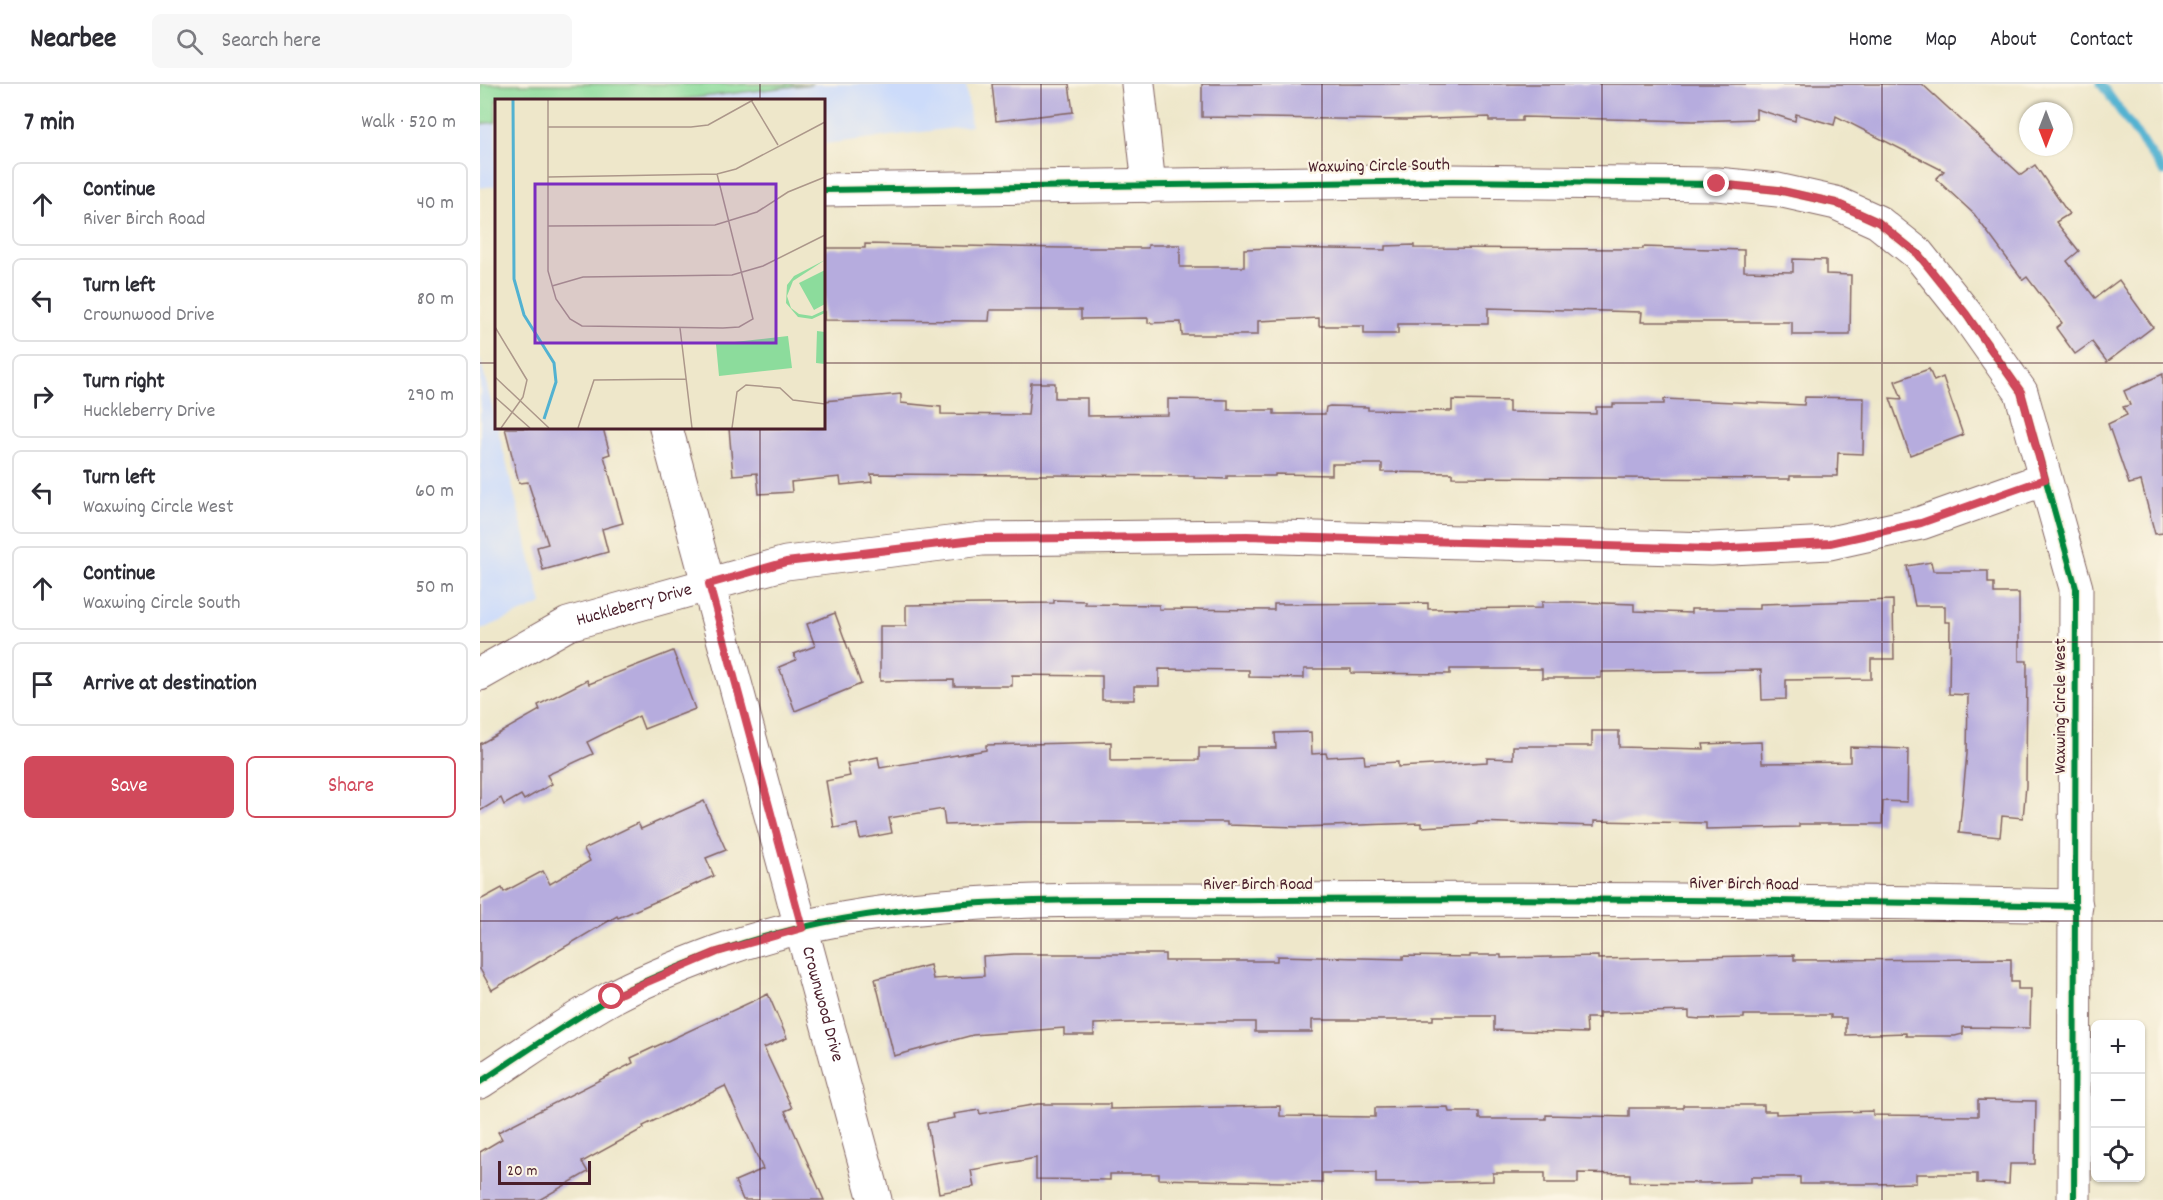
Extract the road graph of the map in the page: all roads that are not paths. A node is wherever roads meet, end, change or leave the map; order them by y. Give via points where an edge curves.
1 (1138, 84) edge
2 (1149, 186) junction
3 (825, 190) edge
4 (1918, 254) joint
5 (666, 429) edge
6 (2045, 479) junction
7 (709, 584) junction
8 (480, 674) edge
9 (2076, 906) junction
10 (802, 928) junction
11 (480, 1082) edge
12 (875, 1200) edge
13 (2074, 1200) edge

1 - 2 street
2 - 3 street, Waxwing Circle South
2 - 4 street, Waxwing Circle South via 1453,181 1717,184 1778,190 1836,203 1878,222
4 - 6 street, Waxwing Circle West via 2021,392
5 - 7 street, Crownwood Drive
6 - 7 street, Huckleberry Drive via 1921,523 1830,543 1711,549 1247,536 982,539 786,562
6 - 9 street, Waxwing Circle West via 2076,588
7 - 8 street, Huckleberry Drive via 568,624
7 - 10 street, Crownwood Drive
9 - 10 street, River Birch Road via 1727,899 998,903 905,909
9 - 13 street, Waxwing Circle West
10 - 11 street, River Birch Road via 717,952 612,997
10 - 12 street, Crownwood Drive

